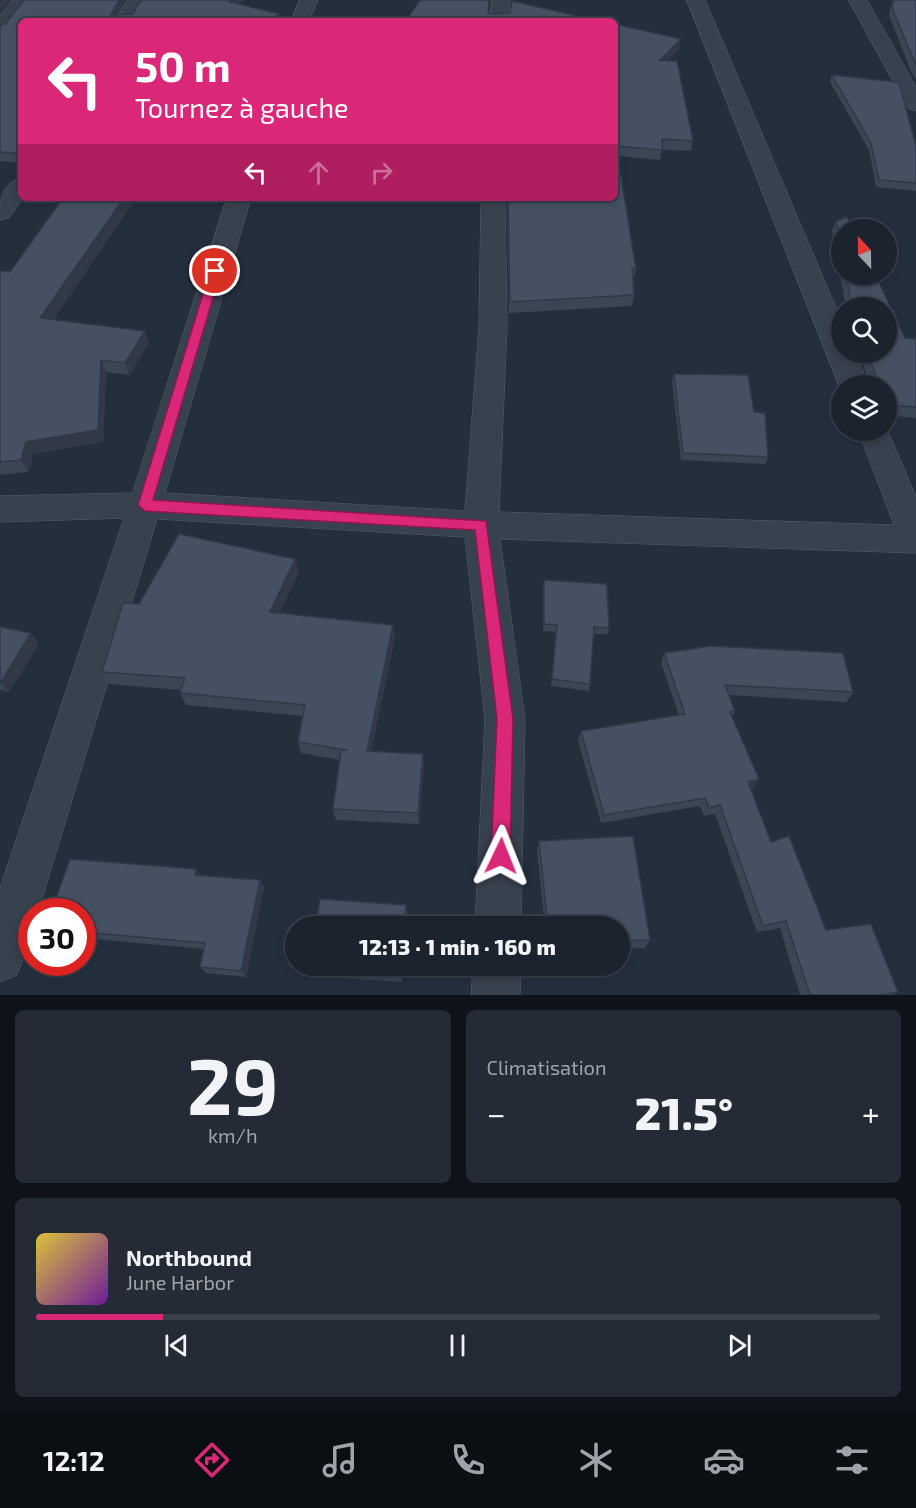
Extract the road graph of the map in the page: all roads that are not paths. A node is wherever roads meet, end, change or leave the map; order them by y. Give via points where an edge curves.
1 (22, 0) edge
2 (137, 0) edge
3 (309, 0) edge
4 (501, 0) edge
5 (696, 0) edge
6 (858, 0) edge
7 (126, 18) edge
8 (301, 18) edge
9 (499, 18) edge
10 (0, 26) edge
11 (916, 105) edge
12 (18, 189) edge
13 (238, 201) edge
14 (493, 201) edge
15 (0, 213) edge
16 (849, 375) edge
17 (877, 441) edge
18 (145, 505) junction
19 (0, 509) edge
20 (481, 525) junction
21 (916, 539) edge
22 (498, 916) edge
23 (0, 958) edge
24 (497, 976) edge
25 (496, 995) edge

1 - 10 street
2 - 7 street
3 - 8 street
4 - 9 street
5 - 16 street
6 - 11 street
12 - 15 street
13 - 18 street
14 - 20 street via 493,327
17 - 21 street
18 - 19 street
18 - 20 street
18 - 23 street
20 - 21 street
20 - 22 street via 505,719
24 - 25 street

